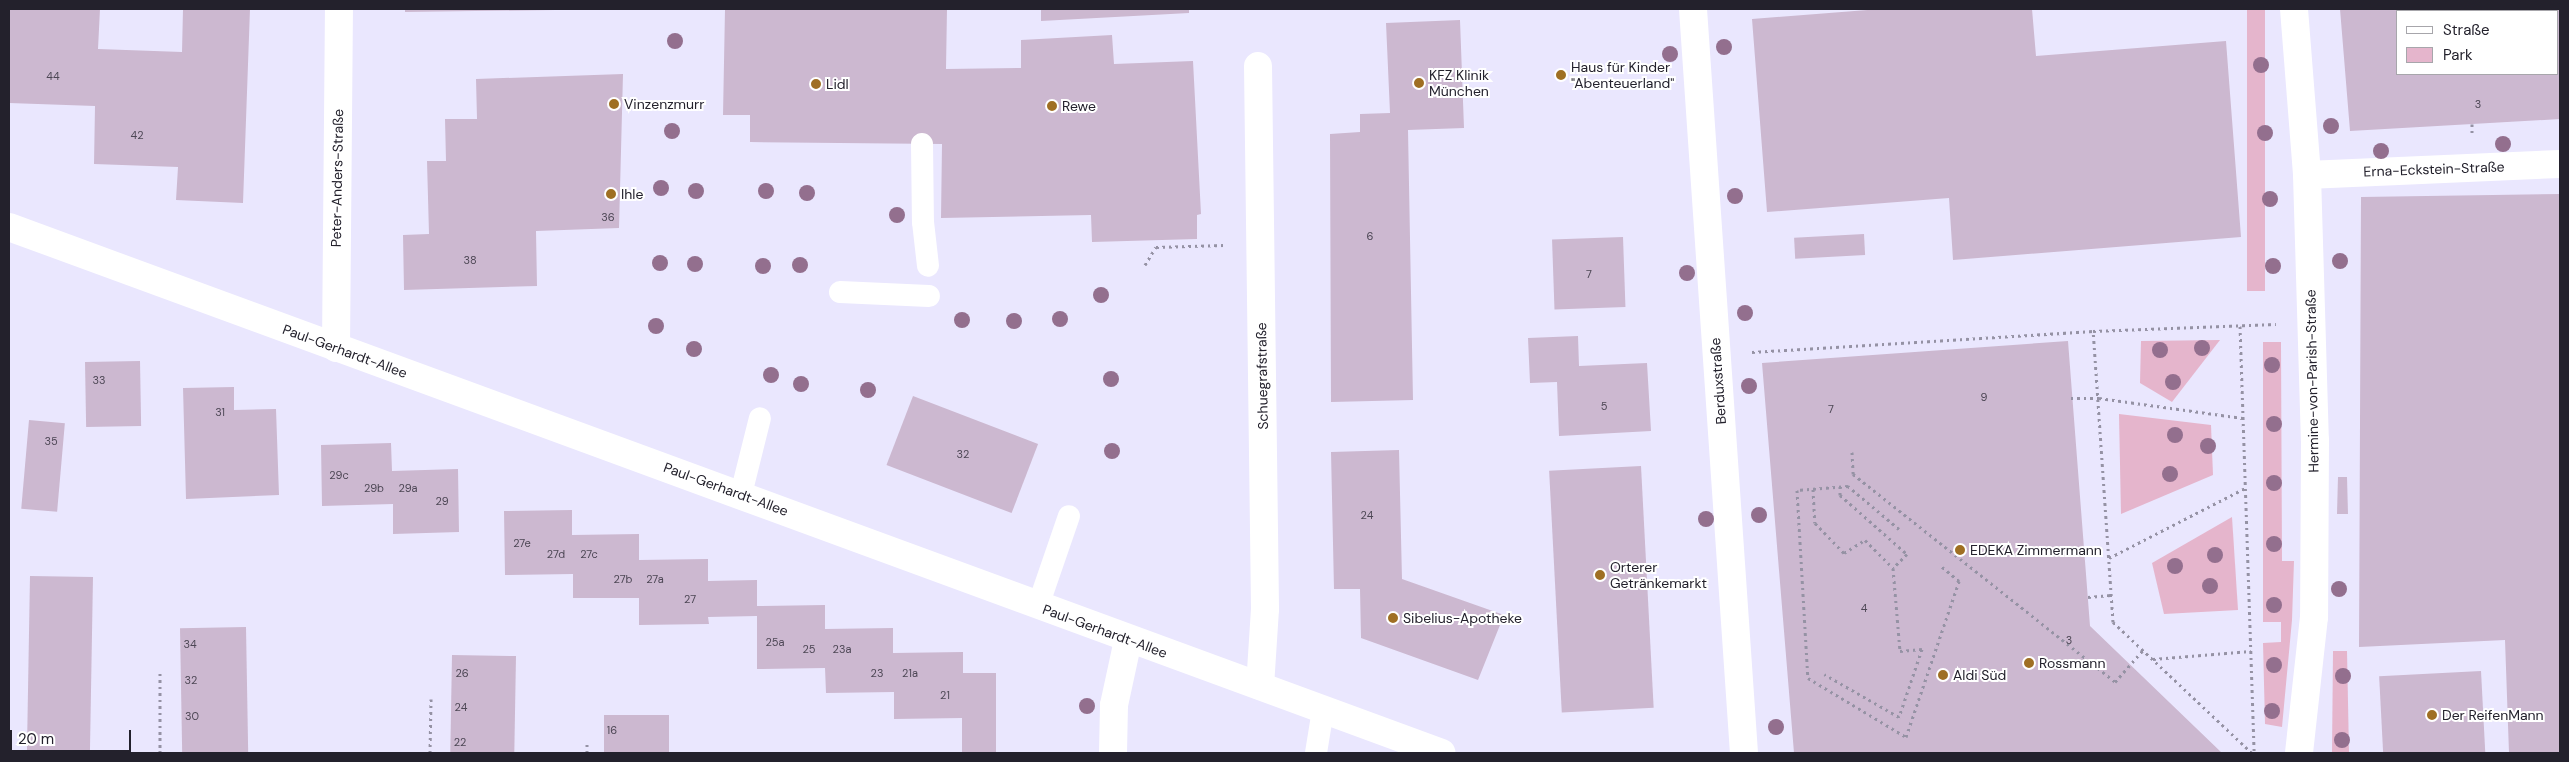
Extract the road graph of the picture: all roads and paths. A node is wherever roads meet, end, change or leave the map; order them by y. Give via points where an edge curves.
1 (339, 9) edge
2 (1693, 9) edge
3 (2294, 9) edge
4 (1258, 66) dead end
5 (922, 144) dead end
6 (2560, 164) edge
7 (2307, 174) junction
8 (9, 228) edge
9 (1260, 243) junction
10 (1145, 265) dead end
11 (928, 266) dead end
12 (840, 292) dead end
13 (929, 296) dead end
14 (2311, 321) junction
15 (2240, 326) junction
16 (2093, 331) junction
17 (336, 348) junction
18 (1716, 355) junction
19 (2071, 398) dead end
20 (2099, 398) junction
21 (760, 418) dead end
22 (2243, 418) junction
23 (1852, 452) dead end
24 (1840, 486) junction
25 (2245, 488) junction
26 (1813, 489) junction
27 (740, 494) junction
28 (1069, 516) dead end
29 (1899, 529) dead end
30 (2110, 558) junction
31 (1939, 564) dead end
32 (1892, 568) junction
33 (2111, 595) junction
34 (2088, 597) dead end
35 (1038, 606) junction
36 (1128, 640) junction
37 (2143, 650) junction
38 (2251, 651) junction
39 (2153, 659) junction
40 (160, 674) dead end
41 (1824, 674) dead end
42 (1260, 686) junction
43 (431, 700) dead end
44 (1323, 710) junction
45 (587, 741) dead end
46 (160, 753) edge
47 (430, 753) edge
48 (587, 753) edge
49 (1113, 753) edge
50 (1316, 753) edge
51 (1442, 753) edge
52 (1744, 753) edge
53 (2253, 753) edge
54 (2300, 753) edge

1 - 17 street, Peter-Anders-Straße
2 - 18 street, Berduxstraße
3 - 7 street, Hermine-von-Parish-Straße
4 - 9 street, Schuegrafstraße
5 - 11 lane via 923,222
6 - 7 street, Erna-Eckstein-Straße
7 - 14 street, Hermine-von-Parish-Straße
8 - 17 street, Paul-Gerhardt-Allee
9 - 10 path via 1156,248
9 - 42 street, Schuegrafstraße via 1265,609
12 - 13 lane
14 - 15 path
14 - 54 street, Hermine-von-Parish-Straße via 2314,617
15 - 16 path
15 - 22 path
16 - 18 path
16 - 20 path
17 - 27 street, Paul-Gerhardt-Allee
18 - 52 street, Berduxstraße
19 - 20 path
20 - 22 path
20 - 30 path
21 - 27 lane
22 - 25 path
23 - 37 path via 1853,474 2115,682
24 - 26 path
24 - 29 path via 1848,486
24 - 32 path via 1840,496 1907,554
25 - 30 path
25 - 38 path
26 - 31 path via 1797,490 1808,678 1906,736 1959,581
26 - 32 path via 1815,522 1844,553 1865,540
27 - 35 street, Paul-Gerhardt-Allee
28 - 35 lane
30 - 33 path
32 - 41 path via 1900,651 1922,649 1899,716
33 - 34 path
33 - 37 path via 2114,622
35 - 36 street, Paul-Gerhardt-Allee
36 - 42 street, Paul-Gerhardt-Allee
36 - 49 street via 1114,705
37 - 39 path
38 - 39 path
38 - 53 path
39 - 53 path
40 - 46 path
42 - 44 street, Paul-Gerhardt-Allee
43 - 47 path
44 - 50 lane
44 - 51 street, Paul-Gerhardt-Allee
45 - 48 path

